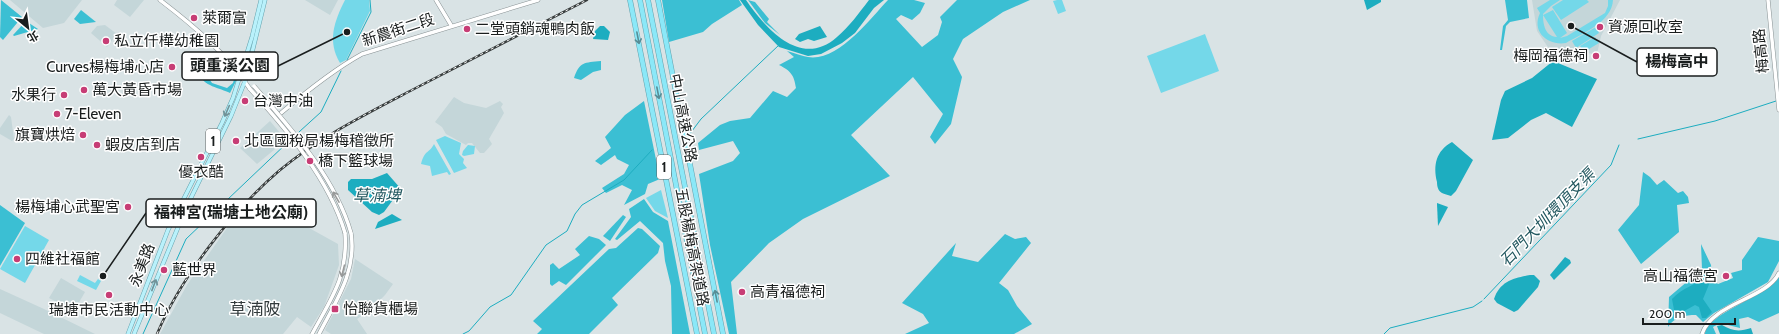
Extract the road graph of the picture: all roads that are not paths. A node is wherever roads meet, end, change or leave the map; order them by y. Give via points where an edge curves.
1 (160, 0) edge
2 (260, 0) edge
3 (265, 0) edge
4 (436, 0) edge
5 (538, 0) edge
6 (630, 0) edge
7 (640, 0) edge
8 (648, 0) edge
9 (658, 0) edge
10 (1768, 0) edge
11 (451, 25) junction
12 (241, 75) junction
13 (245, 81) junction
14 (252, 87) junction
15 (1779, 110) edge
16 (281, 113) dead end
17 (1779, 274) edge
18 (128, 334) edge
19 (134, 334) edge
20 (312, 334) edge
21 (319, 334) edge
22 (697, 334) edge
23 (705, 334) edge
24 (714, 334) edge
25 (723, 334) edge
26 (1702, 334) edge

1 - 12 street via 201,33
2 - 12 main road, 1
3 - 13 main road, 1
4 - 11 street
5 - 11 street, 新農街二段
6 -> 22 highway, 五股楊梅高架道路 / 1
7 -> 23 highway, 中山高速公路 / 1
8 - 24 highway, 中山高速公路 / 1
25 -> 9 highway, 五股楊梅高架道路 / 1
10 - 15 street, 梅高路
11 - 16 street, 新農街二段 via 362,54 341,66
12 - 13 street
12 -> 18 main road, 永美路 / 1 via 222,123 161,248
13 - 14 street
19 -> 13 main road, 永美路 / 1 via 186,208 231,116
14 -> 20 street, bridge via 320,179 340,216 345,233 346,256 339,285
21 -> 14 street, bridge via 342,292 350,268 351,233 341,205 323,173
17 - 26 street via 1763,288 1715,316

